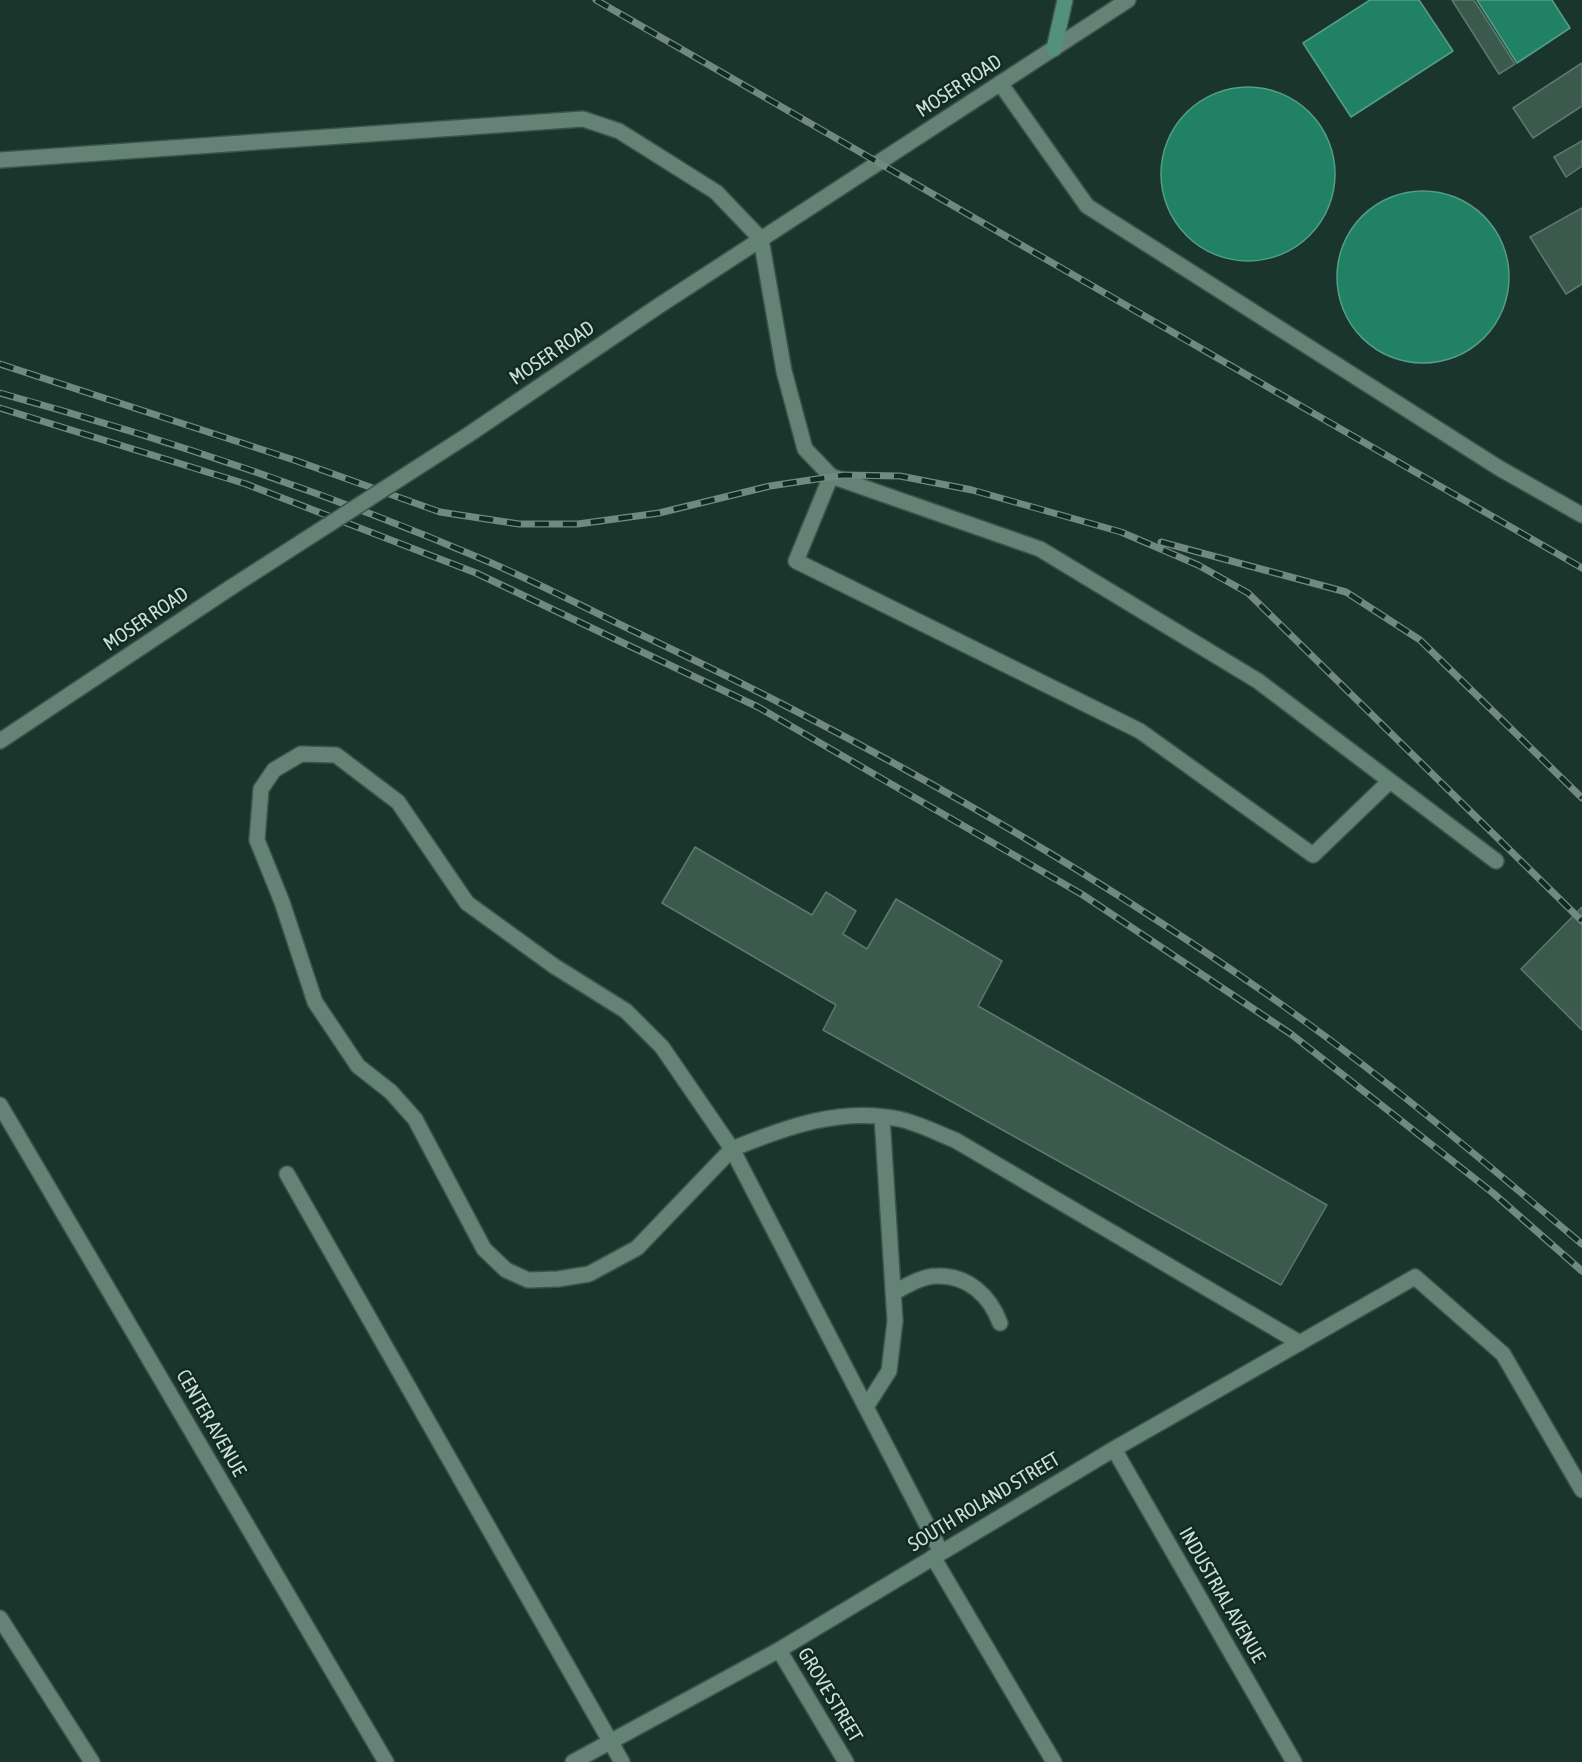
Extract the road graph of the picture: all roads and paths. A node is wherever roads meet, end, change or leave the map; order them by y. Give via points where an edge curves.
1 (1065, 0) edge
2 (1128, 0) edge
3 (1054, 49) junction
4 (1000, 83) junction
5 (0, 160) edge
6 (761, 239) junction
7 (831, 476) junction
8 (1582, 515) edge
9 (0, 741) edge
10 (1390, 781) junction
11 (1496, 861) dead end
12 (0, 1105) edge
13 (882, 1117) junction
14 (732, 1149) junction
15 (287, 1174) dead end
16 (893, 1293) junction
17 (1000, 1323) dead end
18 (1300, 1343) junction
19 (866, 1407) junction
20 (1114, 1449) junction
21 (1582, 1490) edge
22 (937, 1555) junction
23 (0, 1617) edge
24 (779, 1650) junction
25 (610, 1742) junction
26 (92, 1762) edge
27 (386, 1762) edge
28 (573, 1762) edge
29 (622, 1762) edge
30 (846, 1762) edge
31 (1054, 1762) edge
32 (1294, 1762) edge

1 - 3 street
2 - 3 street, MOSER ROAD
3 - 4 street, MOSER ROAD
4 - 6 street, MOSER ROAD
4 - 8 street via 1087,206 1489,461
5 - 6 street via 583,119 619,131 716,192
6 - 7 street via 784,371 805,449
6 - 9 street, MOSER ROAD, bridge
7 - 10 street via 1040,549 1258,681
7 - 10 street via 796,561 1140,731 1313,855
10 - 11 street
12 - 27 street, CENTER AVENUE
13 - 14 street via 829,1116
13 - 16 street
13 - 18 street via 955,1140
14 - 14 street via 662,1047 626,1011 554,966 467,903 398,802 336,755 301,754 274,770 261,789 257,840 315,1002 358,1066 391,1092 415,1119 484,1249 506,1270 528,1280 589,1274 637,1248
14 - 19 street
15 - 25 street
16 - 17 street via 936,1275 955,1278 987,1295
16 - 19 street via 895,1321 889,1371
18 - 20 street, SOUTH ROLAND STREET
18 - 21 street, SOUTH ROLAND STREET via 1415,1277 1503,1354
19 - 22 street
20 - 22 street, SOUTH ROLAND STREET
20 - 32 street, INDUSTRIAL AVENUE
22 - 24 street, SOUTH ROLAND STREET
22 - 31 street
23 - 26 street
24 - 25 street, SOUTH ROLAND STREET
24 - 30 street, GROVE STREET
25 - 28 street, SOUTH ROLAND STREET
25 - 29 street

